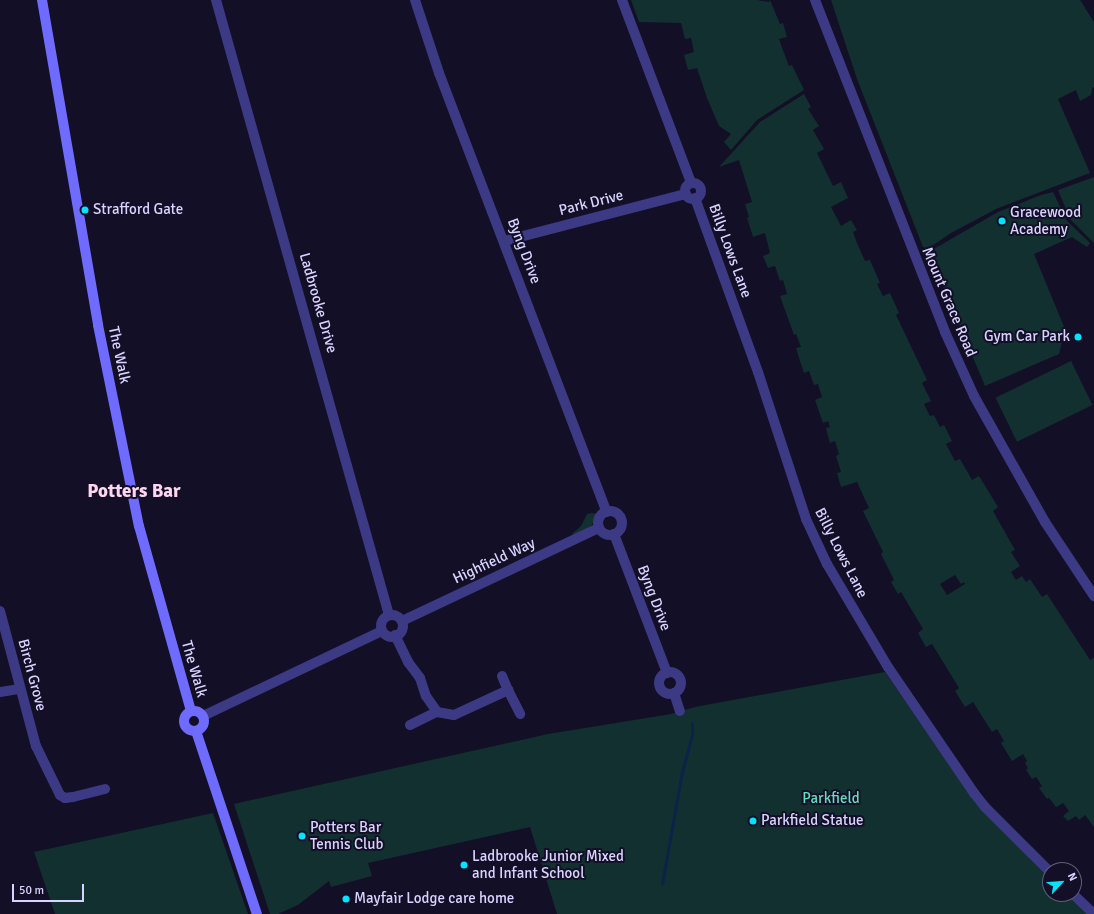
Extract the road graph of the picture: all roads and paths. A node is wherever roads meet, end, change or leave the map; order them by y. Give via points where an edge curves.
1 (42, 0) edge
2 (216, 0) edge
3 (415, 0) edge
4 (622, 0) edge
5 (815, 0) edge
6 (691, 196) junction
7 (504, 242) junction
8 (607, 512) junction
9 (599, 528) junction
10 (614, 534) junction
11 (1094, 596) edge
12 (0, 611) edge
13 (388, 616) junction
14 (402, 621) junction
15 (382, 631) junction
16 (395, 635) junction
17 (667, 673) junction
18 (502, 676) dead end
19 (20, 689) junction
20 (508, 690) junction
21 (0, 692) edge
22 (674, 693) junction
23 (191, 711) junction
24 (437, 712) junction
25 (680, 712) dead end
26 (520, 714) dead end
27 (203, 716) junction
28 (410, 725) dead end
29 (196, 731) junction
30 (105, 789) dead end
31 (1042, 864) edge
32 (1081, 902) edge
33 (257, 914) edge
34 (1094, 914) edge

1 - 23 street, The Walk via 98,325 139,526
2 - 13 street, Ladbrooke Drive
3 - 7 street, Byng Drive
4 - 6 street via 691,184 686,189
5 - 11 street, Mount Grace Road via 939,318 974,396 1045,522
6 - 7 street, Park Drive
6 - 31 street, Billy Lows Lane via 758,372 803,513 824,559 888,667 974,793
7 - 8 street, Byng Drive
8 - 9 street via 599,520
8 - 10 street via 618,515 622,522 620,529
9 - 10 street via 607,535
9 - 14 street, Highfield Way
10 - 17 street, Byng Drive
12 - 19 street, Birch Grove
13 - 14 street via 396,616
13 - 15 street via 382,623
14 - 16 street via 402,630
15 - 16 street via 390,636
15 - 27 street
16 - 24 street
17 - 22 street via 674,673 680,678 681,685
17 - 22 street via 661,677 660,687 664,692
18 - 20 street
19 - 21 street
19 - 30 street, Birch Grove via 36,746 60,795 65,798 73,797
20 - 24 street via 454,715
20 - 26 street
22 - 25 street
23 - 27 street via 197,711
23 - 29 street via 184,718 185,725 189,730
24 - 28 street
27 - 29 street via 204,724
29 - 33 street
32 - 34 street

